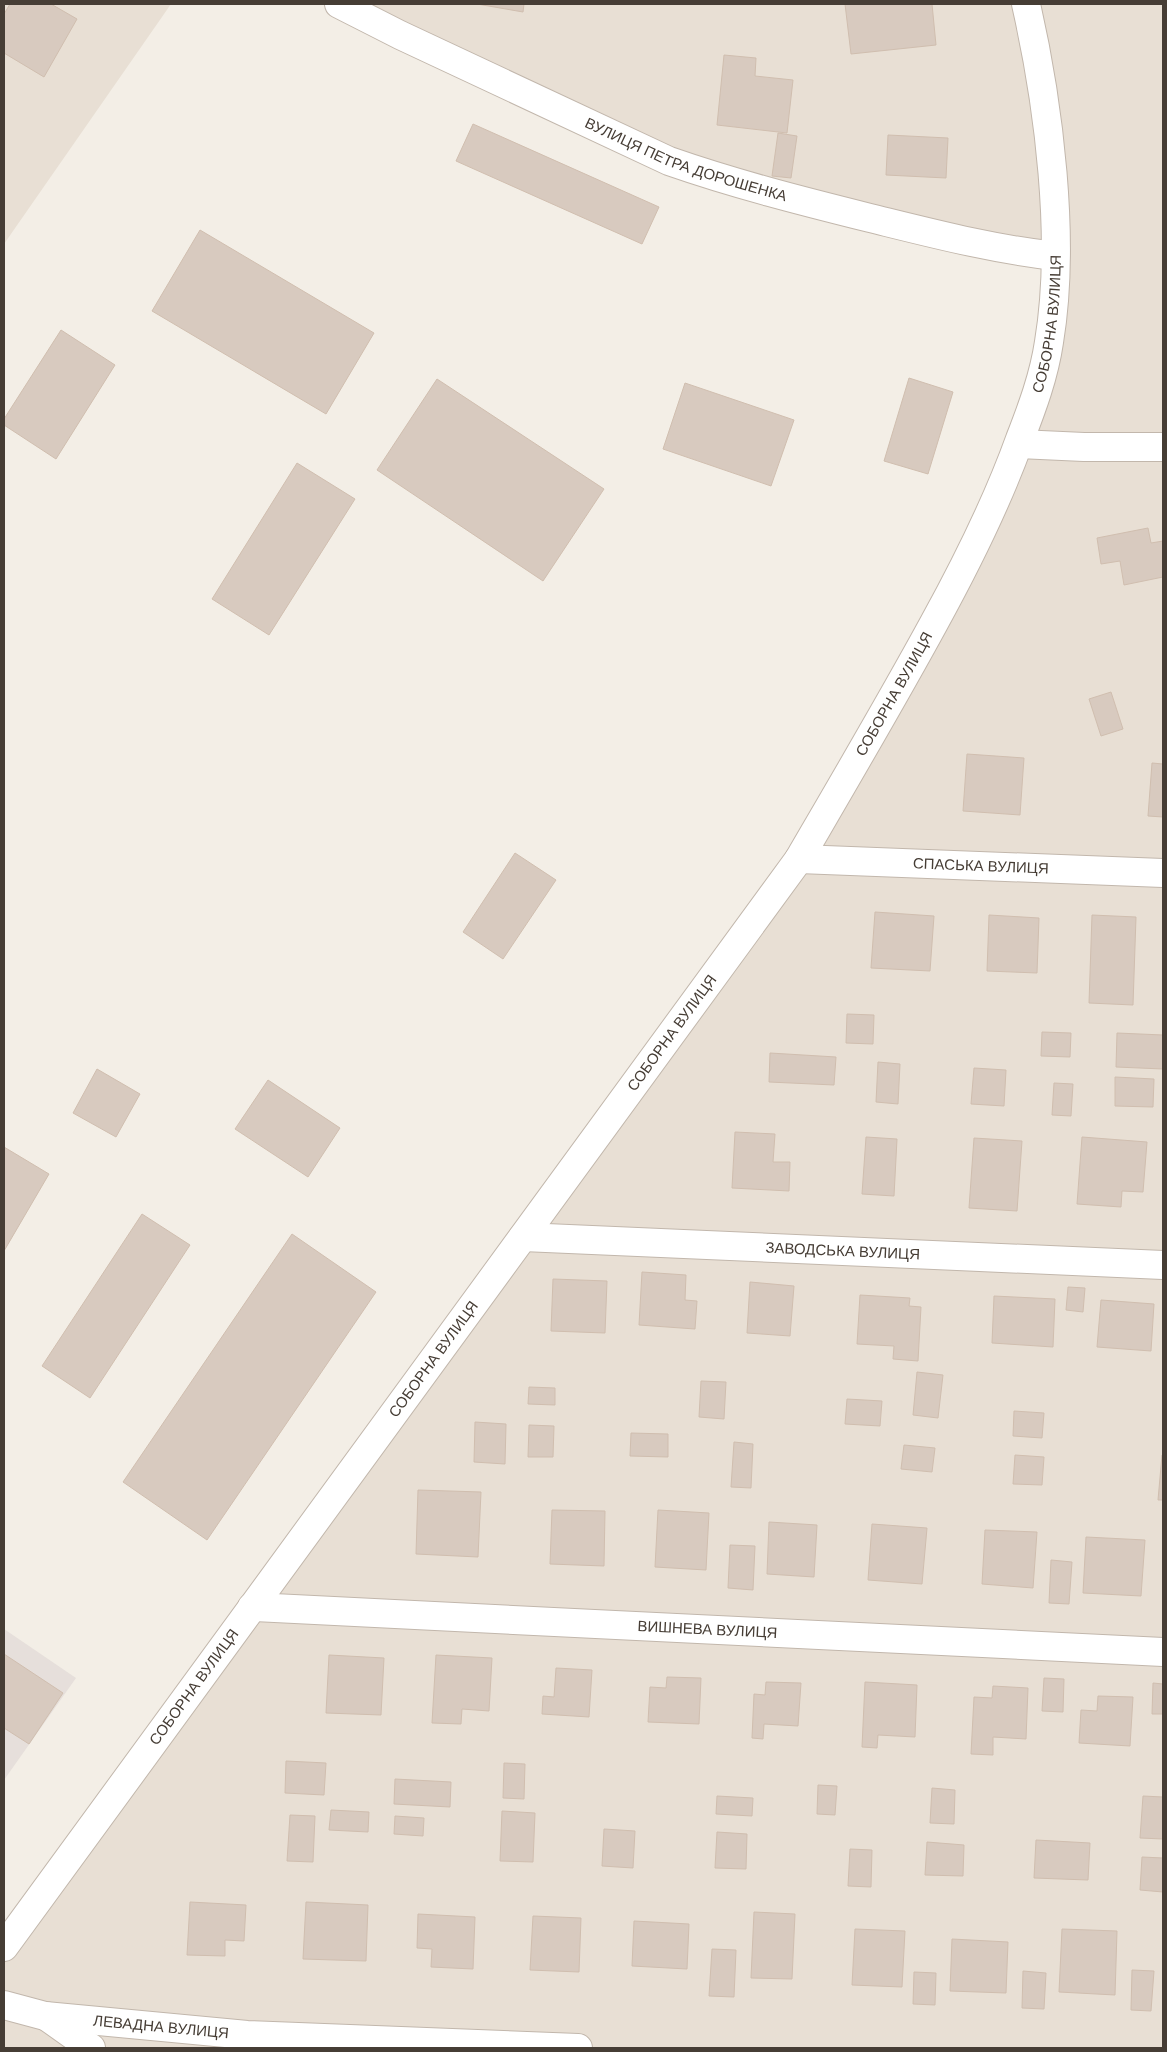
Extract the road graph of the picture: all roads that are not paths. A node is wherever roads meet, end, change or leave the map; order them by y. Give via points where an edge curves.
1 (339, 4) edge
2 (1026, 4) edge
3 (1055, 256) junction
4 (1019, 444) junction
5 (1163, 447) edge
6 (799, 858) junction
7 (1163, 873) edge
8 (523, 1237) junction
9 (1163, 1265) edge
10 (252, 1607) junction
11 (1163, 1652) edge
12 (4, 1947) edge
13 (4, 2005) edge
14 (44, 2016) junction
15 (91, 2048) edge
16 (578, 2048) edge

1 - 3 street, ВУЛИЦЯ ПЕТРА ДОРОШЕНКА via 647,152 686,167 816,205 1005,249
2 - 3 street, СОБОРНА ВУЛИЦЯ via 1047,130 1055,216
3 - 4 street, СОБОРНА ВУЛИЦЯ via 1049,344
4 - 5 street via 1084,448
4 - 6 street, СОБОРНА ВУЛИЦЯ via 967,564
6 - 7 street, СПАСЬКА ВУЛИЦЯ
6 - 8 street, СОБОРНА ВУЛИЦЯ
8 - 9 street, ЗАВОДСЬКА ВУЛИЦЯ
8 - 10 street, СОБОРНА ВУЛИЦЯ
10 - 11 street, ВИШНЕВА ВУЛИЦЯ
10 - 12 street, СОБОРНА ВУЛИЦЯ
13 - 14 street
14 - 15 street
14 - 16 street, ЛЕВАДНА ВУЛИЦЯ via 247,2035

